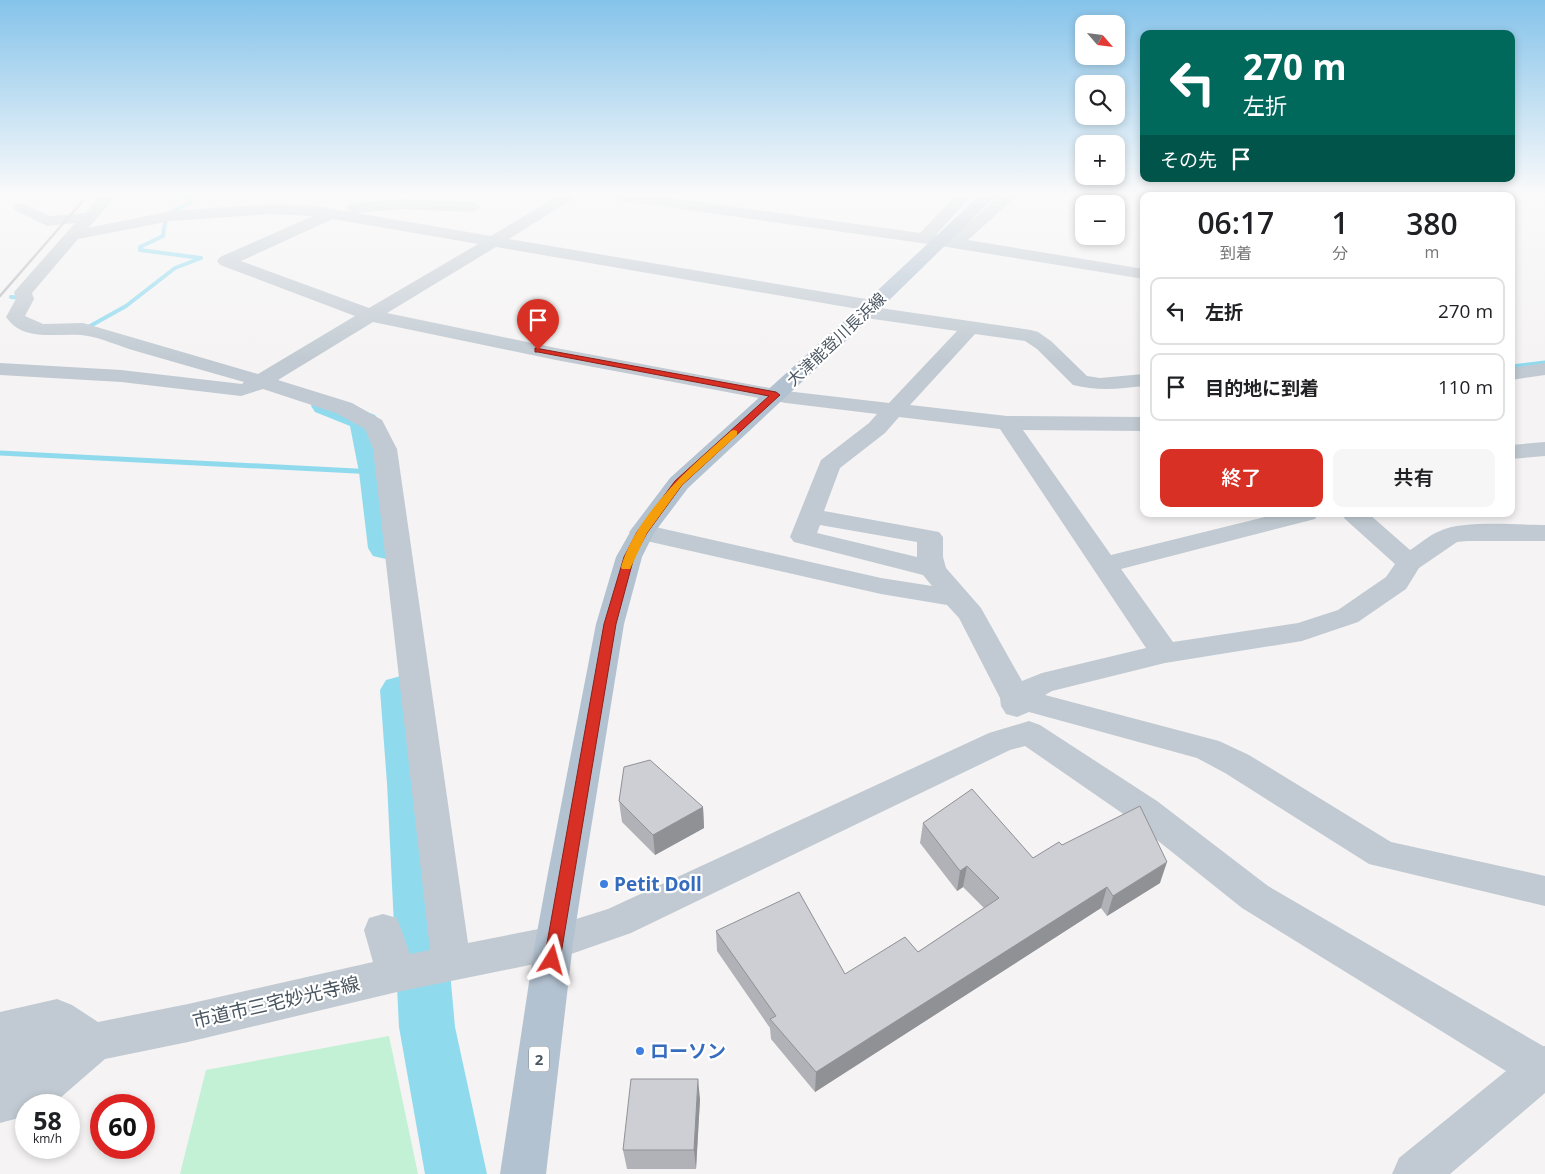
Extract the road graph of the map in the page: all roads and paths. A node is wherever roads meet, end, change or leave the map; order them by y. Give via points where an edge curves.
1 (60, 251) edge
2 (246, 251) edge
3 (477, 251) edge
4 (541, 251) edge
5 (931, 251) edge
6 (1001, 251) edge
7 (1140, 273) edge
8 (869, 309) junction
9 (369, 315) junction
10 (970, 328) junction
11 (0, 369) edge
12 (1545, 369) edge
13 (1515, 373) edge
14 (1140, 380) edge
15 (251, 386) junction
16 (776, 395) junction
17 (894, 411) junction
18 (1007, 423) junction
19 (1140, 428) edge
20 (1545, 450) edge
21 (1515, 452) edge
22 (810, 516) junction
23 (1215, 517) edge
24 (1294, 517) edge
25 (1357, 517) edge
26 (1506, 517) edge
27 (642, 532) junction
28 (1533, 532) edge
29 (1230, 533) junction
30 (828, 544) junction
31 (1409, 563) junction
32 (1104, 565) junction
33 (933, 570) junction
34 (814, 572) junction
35 (956, 598) junction
36 (1165, 653) junction
37 (1016, 698) junction
38 (1029, 733) junction
39 (1545, 891) edge
40 (383, 930) dead end
41 (554, 944) junction
42 (451, 964) junction
43 (397, 974) junction
44 (0, 1031) edge
45 (94, 1042) junction
46 (0, 1067) edge
47 (1544, 1068) edge
48 (0, 1102) edge
49 (523, 1174) edge
50 (1415, 1174) edge

1 - 15 street via 23,292 25,299 15,317 22,324 41,330 83,329
2 - 9 street via 226,261
3 - 9 street
4 - 8 street
5 - 8 main road, 大津能登川長浜線 / 2
6 - 7 street
8 - 10 street
8 - 16 main road, 大津能登川長浜線 / 2
9 - 15 street
9 - 16 street
10 - 14 street via 1031,336 1080,381 1089,384
10 - 17 street
11 - 15 street
12 - 13 street
15 - 42 street via 344,408 374,425 384,449
16 - 17 street
16 - 27 main road, 大津能登川長浜線 / 2 via 679,483
17 - 18 street
17 - 22 street via 829,465
18 - 19 street
18 - 32 street
20 - 21 street
22 - 30 street via 803,537
22 - 33 street via 930,536
23 - 29 street
24 - 29 street
25 - 31 street
26 - 28 street
27 - 34 street
27 - 41 main road, 大津能登川長浜線 / 2 via 629,557 610,624
28 - 31 street via 1449,536
29 - 32 street
30 - 33 street
30 - 34 street
31 - 36 street via 1396,583 1348,616 1302,632
32 - 36 street
33 - 35 street
34 - 35 street
35 - 37 street via 971,614
36 - 37 street via 1042,683
37 - 38 street via 1017,708
37 - 39 street via 1207,749 1237,764 1382,854
38 - 41 street, 市道市三宅妙光寺線 via 991,745 618,922
38 - 47 street via 1073,760 1255,897
40 - 43 street
41 - 42 street, 市道市三宅妙光寺線
41 - 49 main road, 大津能登川長浜線 / 2
42 - 43 street, 市道市三宅妙光寺線
43 - 45 street, 市道市三宅妙光寺線
44 - 45 street via 57,1018
45 - 46 street, 市道市三宅妙光寺線
45 - 48 street via 32,1093
47 - 50 street

